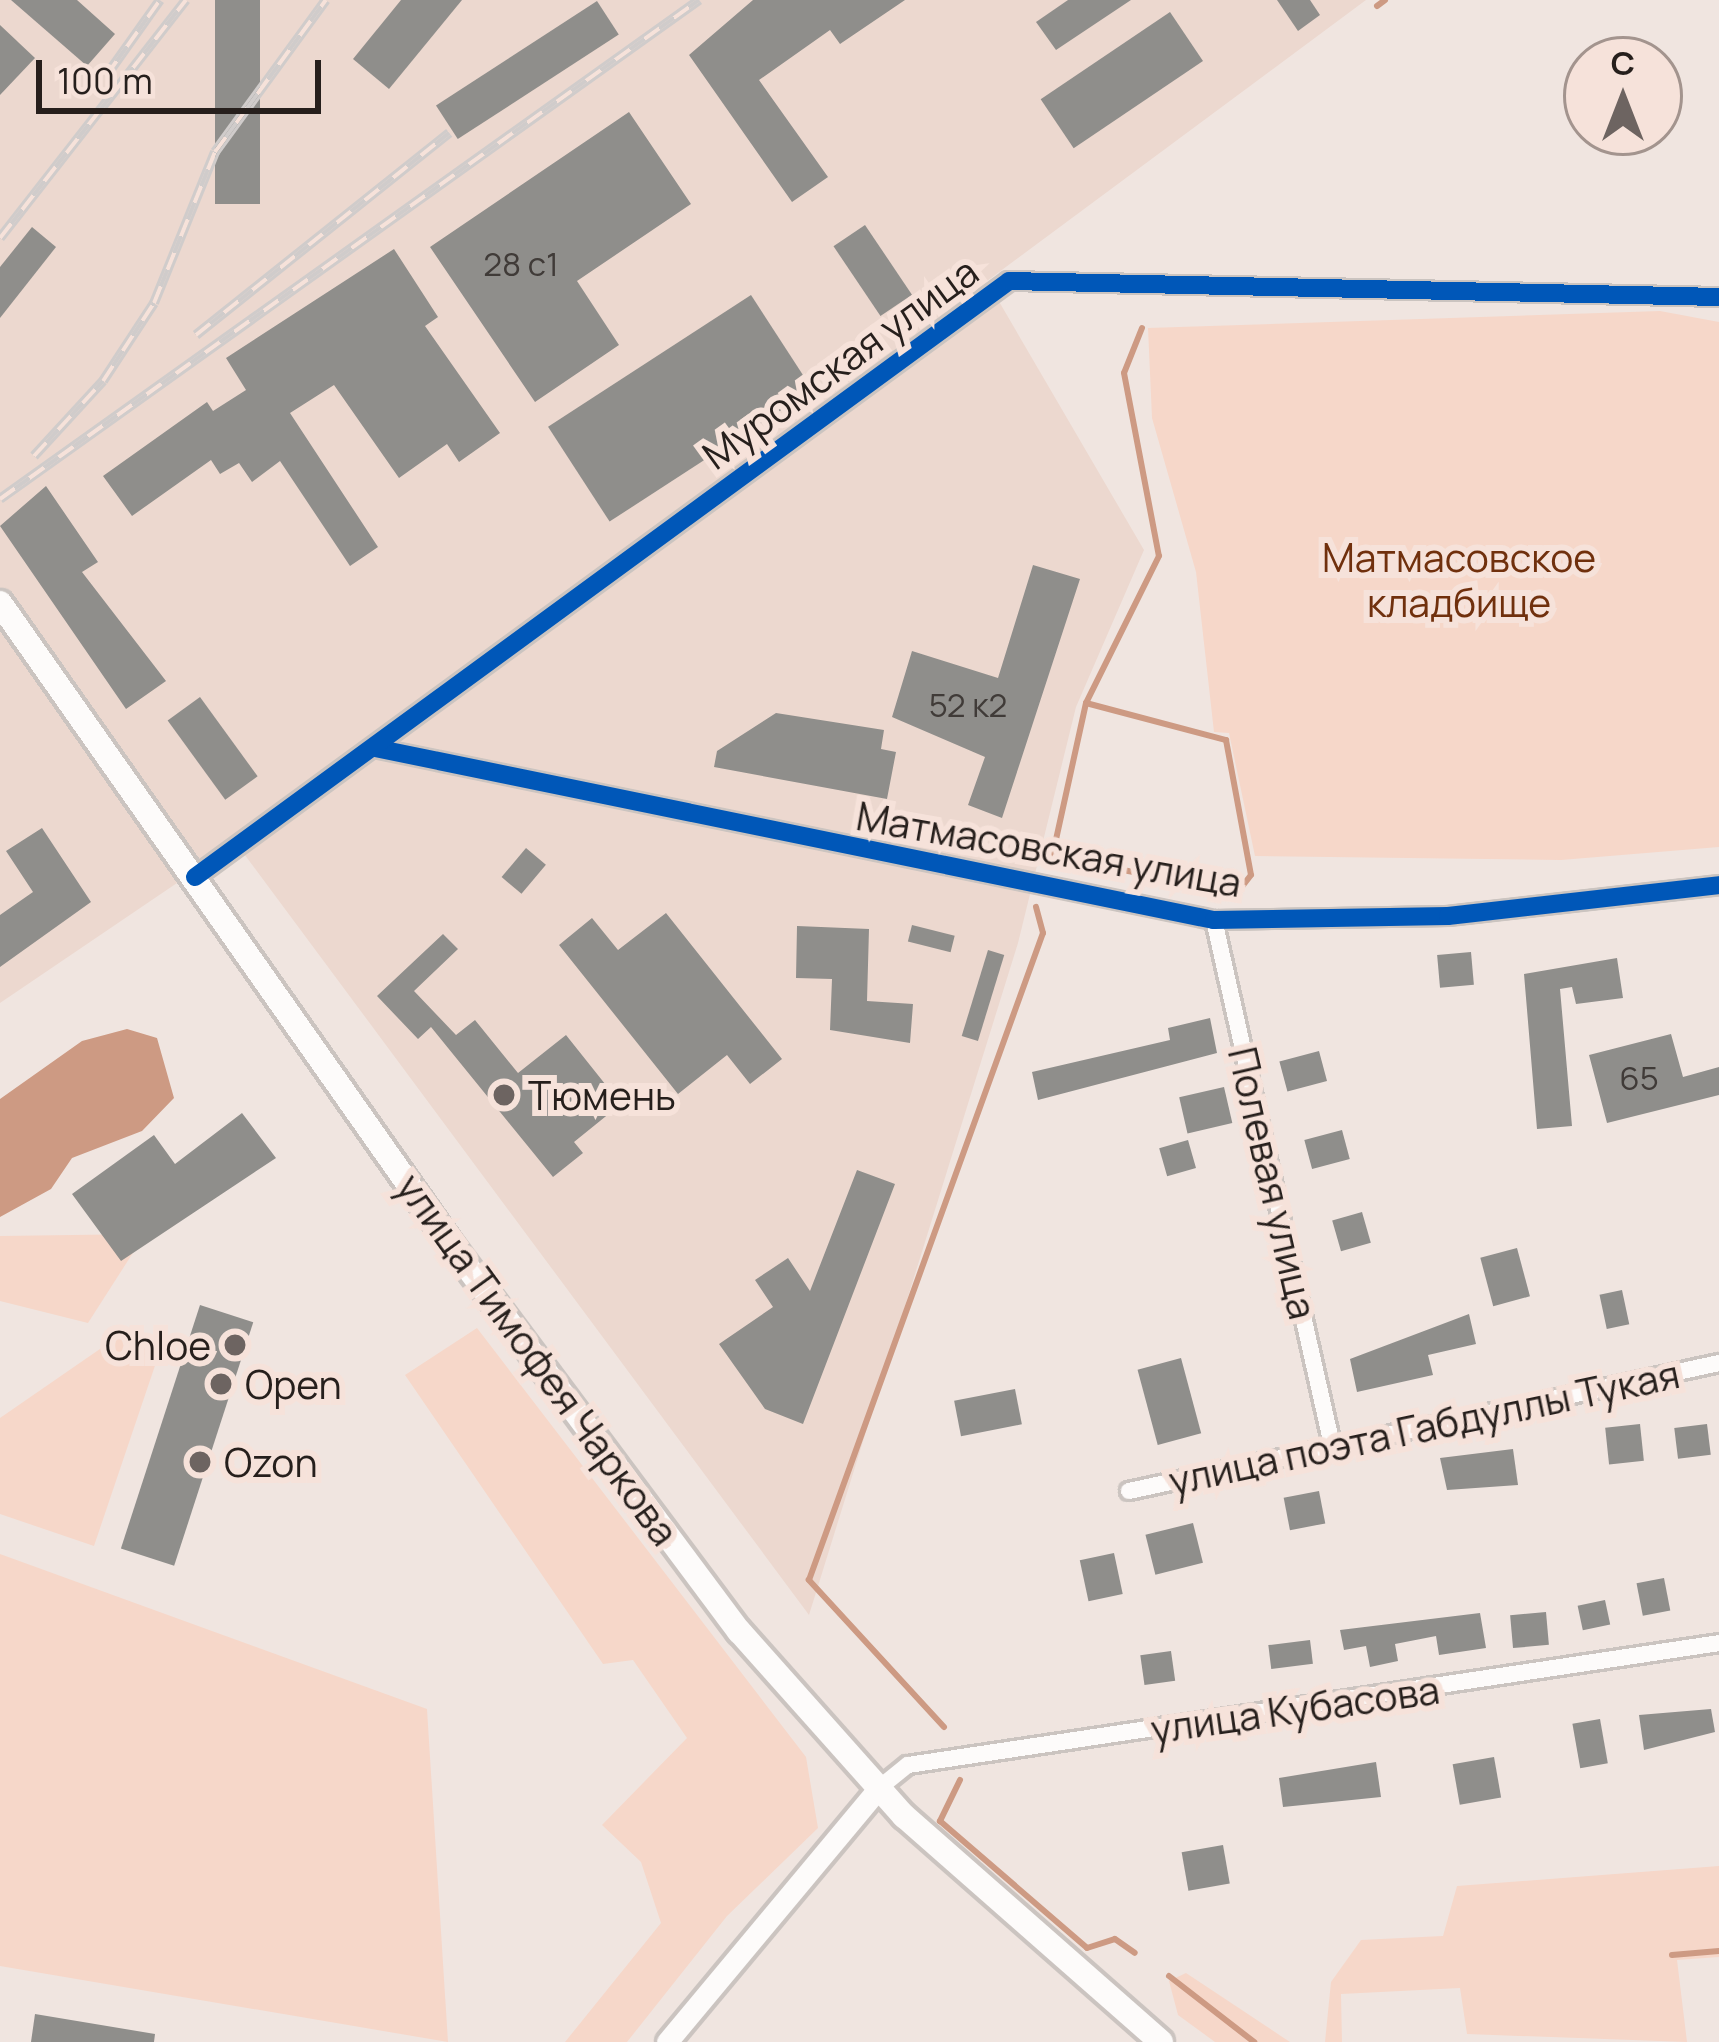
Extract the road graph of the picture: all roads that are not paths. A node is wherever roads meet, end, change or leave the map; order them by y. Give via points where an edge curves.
1 (1719, 297) edge
2 (0, 603) edge
3 (375, 748) junction
4 (195, 877) junction
5 (1719, 885) edge
6 (1214, 920) junction
7 (1719, 1363) edge
8 (1332, 1445) junction
9 (1129, 1491) dead end
10 (1719, 1642) edge
11 (878, 1789) junction
12 (667, 2042) edge
13 (1161, 2042) edge

1 - 3 street, Муромская улица via 1009,281
2 - 4 main road, улица Тимофея Чаркова
3 - 4 street, Муромская улица
3 - 6 street, Матмасовская улица
4 - 11 main road, улица Тимофея Чаркова via 739,1631
5 - 6 street, Матмасовская улица via 1448,916
6 - 8 street, Полевая улица
7 - 8 street, улица поэта Габдуллы Тукая
8 - 9 street, улица поэта Габдуллы Тукая
10 - 11 street, улица Кубасова via 931,1761
11 - 12 street
11 - 13 main road, улица Тимофея Чаркова

